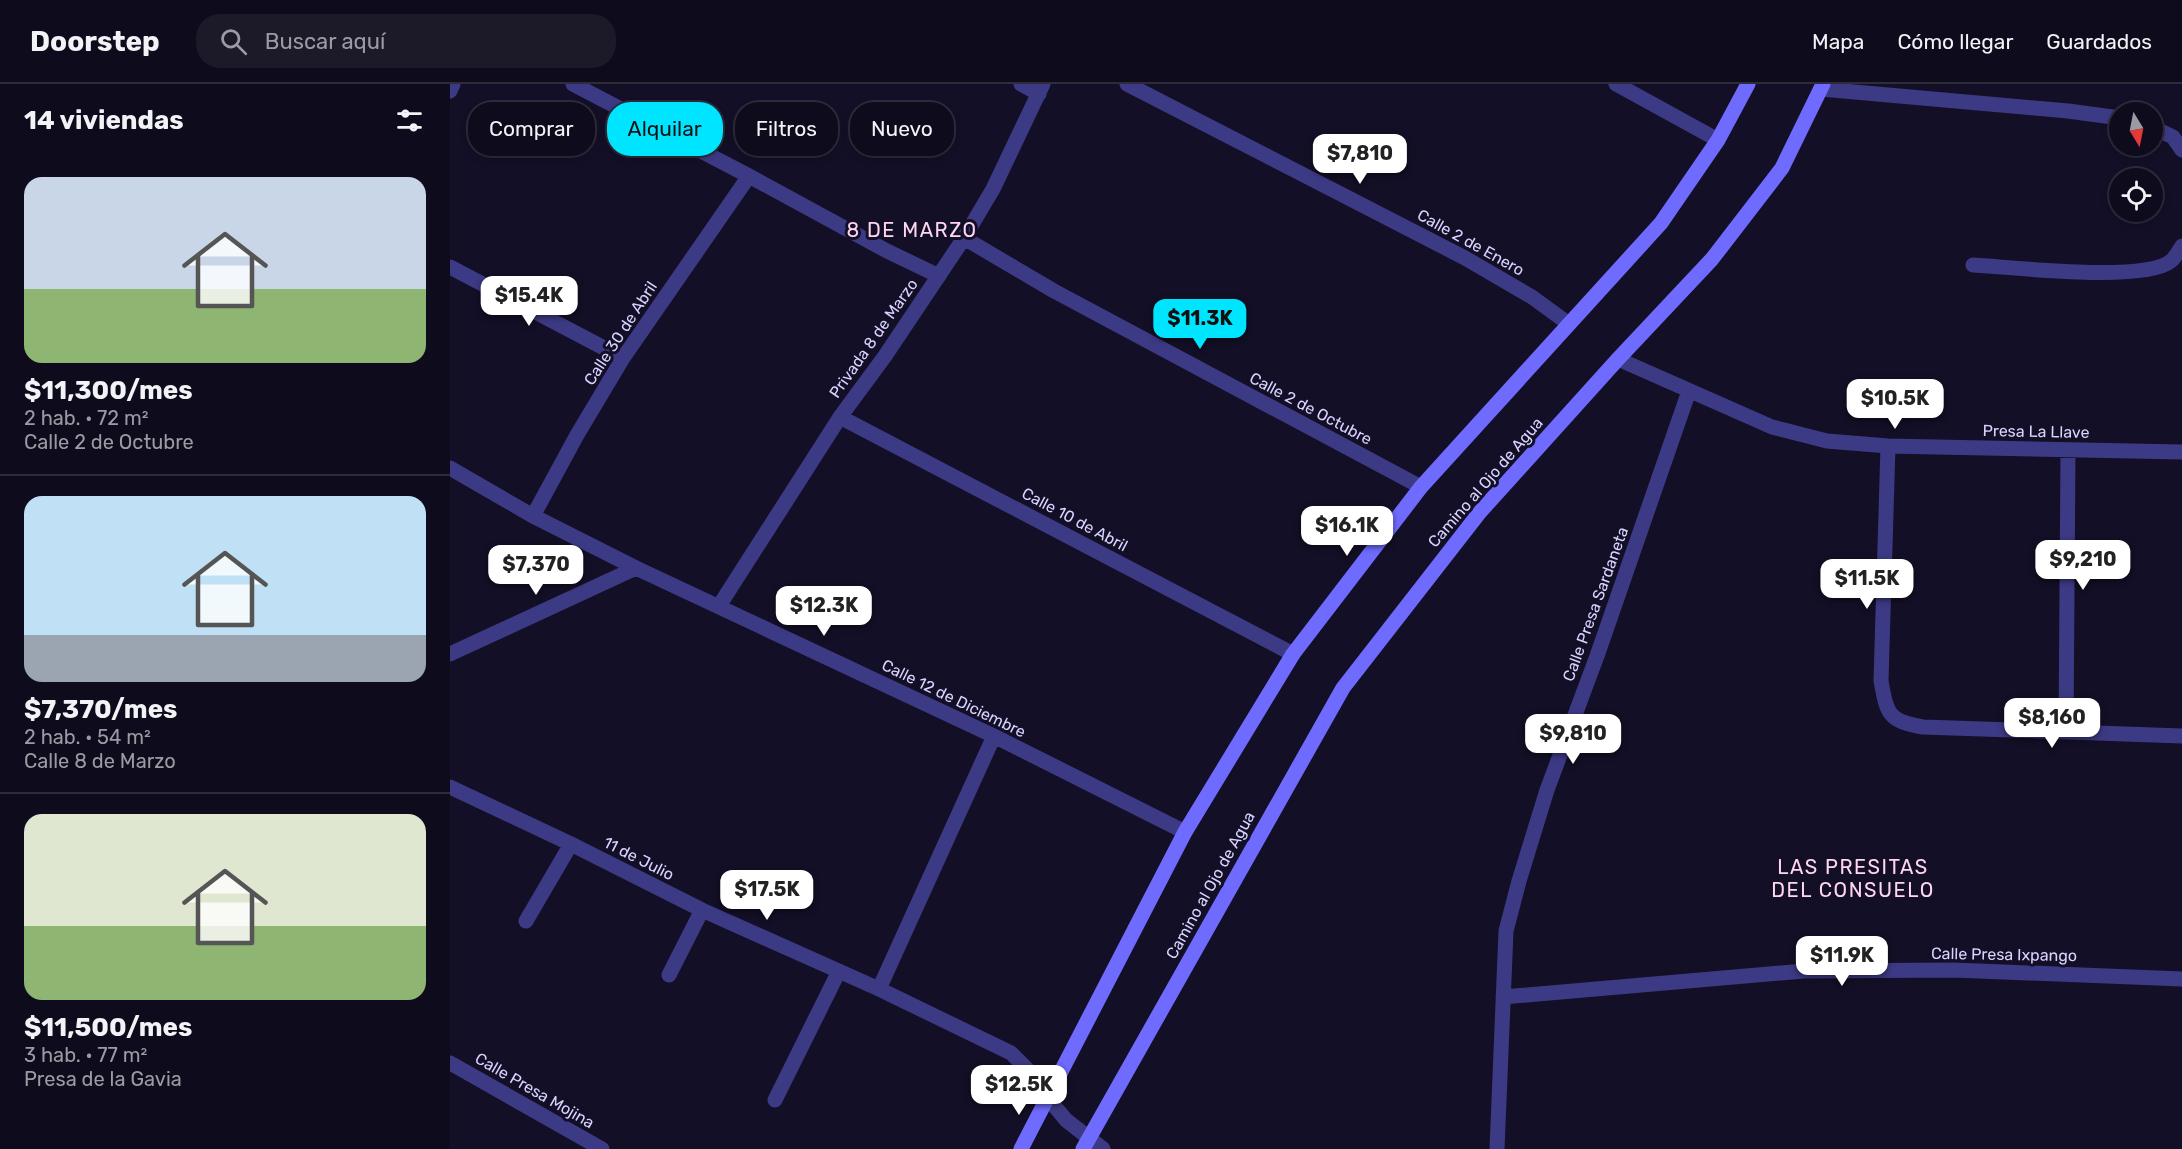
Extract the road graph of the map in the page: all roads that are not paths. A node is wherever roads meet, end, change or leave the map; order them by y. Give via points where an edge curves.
1 (453, 84) edge
2 (573, 84) edge
3 (1021, 84) edge
4 (1127, 84) edge
5 (1616, 84) edge
6 (1748, 84) edge
7 (1822, 86) edge
8 (1041, 89) edge
9 (450, 90) edge
10 (2109, 117) edge
11 (2163, 132) edge
12 (1718, 140) junction
13 (2182, 150) edge
14 (749, 176) junction
15 (964, 238) junction
16 (2182, 246) edge
17 (1973, 265) dead end
18 (450, 267) edge
19 (939, 276) junction
20 (1569, 324) junction
21 (623, 358) junction
22 (1618, 359) junction
23 (1689, 391) junction
24 (840, 417) junction
25 (1888, 446) junction
26 (2067, 450) junction
27 (2182, 452) edge
28 (450, 468) edge
29 (1421, 487) junction
30 (533, 516) junction
31 (636, 568) junction
32 (719, 606) junction
33 (450, 654) edge
34 (1293, 654) junction
35 (2066, 732) junction
36 (994, 736) junction
37 (2182, 736) edge
38 (450, 787) edge
39 (1185, 832) junction
40 (571, 844) junction
41 (702, 910) junction
42 (526, 921) dead end
43 (839, 971) junction
44 (669, 975) dead end
45 (2182, 979) edge
46 (879, 989) junction
47 (1503, 998) junction
48 (450, 1063) edge
49 (1047, 1097) junction
50 (775, 1100) dead end
51 (1086, 1144) edge
52 (602, 1149) edge
53 (1021, 1149) edge
54 (1103, 1149) edge
55 (1497, 1149) edge

1 - 9 street
2 - 14 street
3 - 8 street
4 - 20 street, Calle 2 de Enero via 1466,258 1533,297
5 - 12 street
6 - 12 street
7 - 10 street
7 - 22 street, Camino al Ojo de Agua via 1782,168 1712,259
8 - 15 street, Privada 8 de Marzo via 993,189
11 - 13 street via 2173,137
12 - 20 street via 1661,223
14 - 19 street
14 - 21 street, Calle 30 de Abril
15 - 19 street, Privada 8 de Marzo
15 - 29 street, Calle 2 de Octubre via 1054,291
16 - 17 street via 2171,262 2136,272
18 - 21 street
19 - 24 street, Privada 8 de Marzo
20 - 29 street
21 - 30 street, Calle 30 de Abril
22 - 23 street, Presa La Llave
22 - 51 street, Camino al Ojo de Agua via 1480,512 1343,688
23 - 25 street, Presa La Llave via 1772,427 1827,441
23 - 47 street, Calle Presa Sardaneta via 1526,858 1506,931
24 - 32 street, Privada 8 de Marzo
24 - 34 street, Calle 10 de Abril
25 - 26 street, Presa La Llave
25 - 35 street via 1881,681 1885,704 1894,719 1923,727
26 - 27 street, Presa La Llave
26 - 35 street
28 - 30 street, Calle 12 de Diciembre
29 - 34 street
30 - 31 street, Calle 12 de Diciembre
31 - 32 street, Calle 12 de Diciembre
31 - 33 street
32 - 36 street, Calle 12 de Diciembre
34 - 39 street
35 - 37 street
36 - 39 street, Calle 12 de Diciembre
36 - 46 street
38 - 40 street, 11 de Julio
39 - 49 street
40 - 41 street, 11 de Julio
40 - 42 street
41 - 43 street, 11 de Julio
41 - 44 street
43 - 46 street, 11 de Julio
43 - 50 street
45 - 47 street, Calle Presa Ixpango via 1954,970 1804,971
46 - 49 street, 11 de Julio via 1011,1053 1034,1076
47 - 55 street, Calle Presa Sardaneta
48 - 52 street, Calle Presa Mojina
49 - 51 street, 11 de Julio
49 - 53 street
51 - 54 street, 11 de Julio

